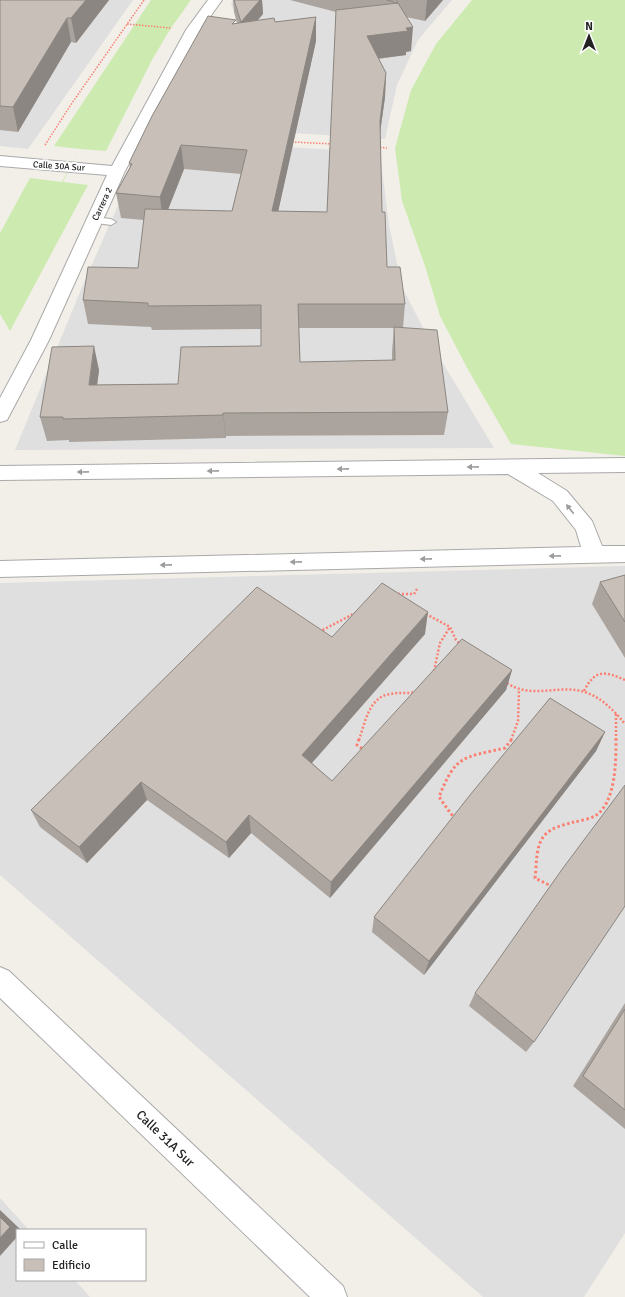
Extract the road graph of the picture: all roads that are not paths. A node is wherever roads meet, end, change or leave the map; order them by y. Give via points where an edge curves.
1 (215, 0) edge
2 (0, 161) edge
3 (117, 171) junction
4 (94, 220) junction
5 (111, 222) dead end
6 (0, 415) edge
7 (625, 465) edge
8 (512, 467) junction
9 (0, 473) edge
10 (625, 554) edge
11 (594, 555) junction
12 (0, 569) edge
13 (0, 980) edge
14 (332, 1297) edge

1 - 3 street, Carrera 2 via 193,30
2 - 3 street, Calle 30A Sur
3 - 4 street, Carrera 2
4 - 5 lane
4 - 6 street, Carrera 2 via 40,340
7 - 8 street
8 -> 9 street
11 -> 8 street via 585,527 560,496
10 - 11 street
11 -> 12 street
13 - 14 street, Calle 31A Sur

